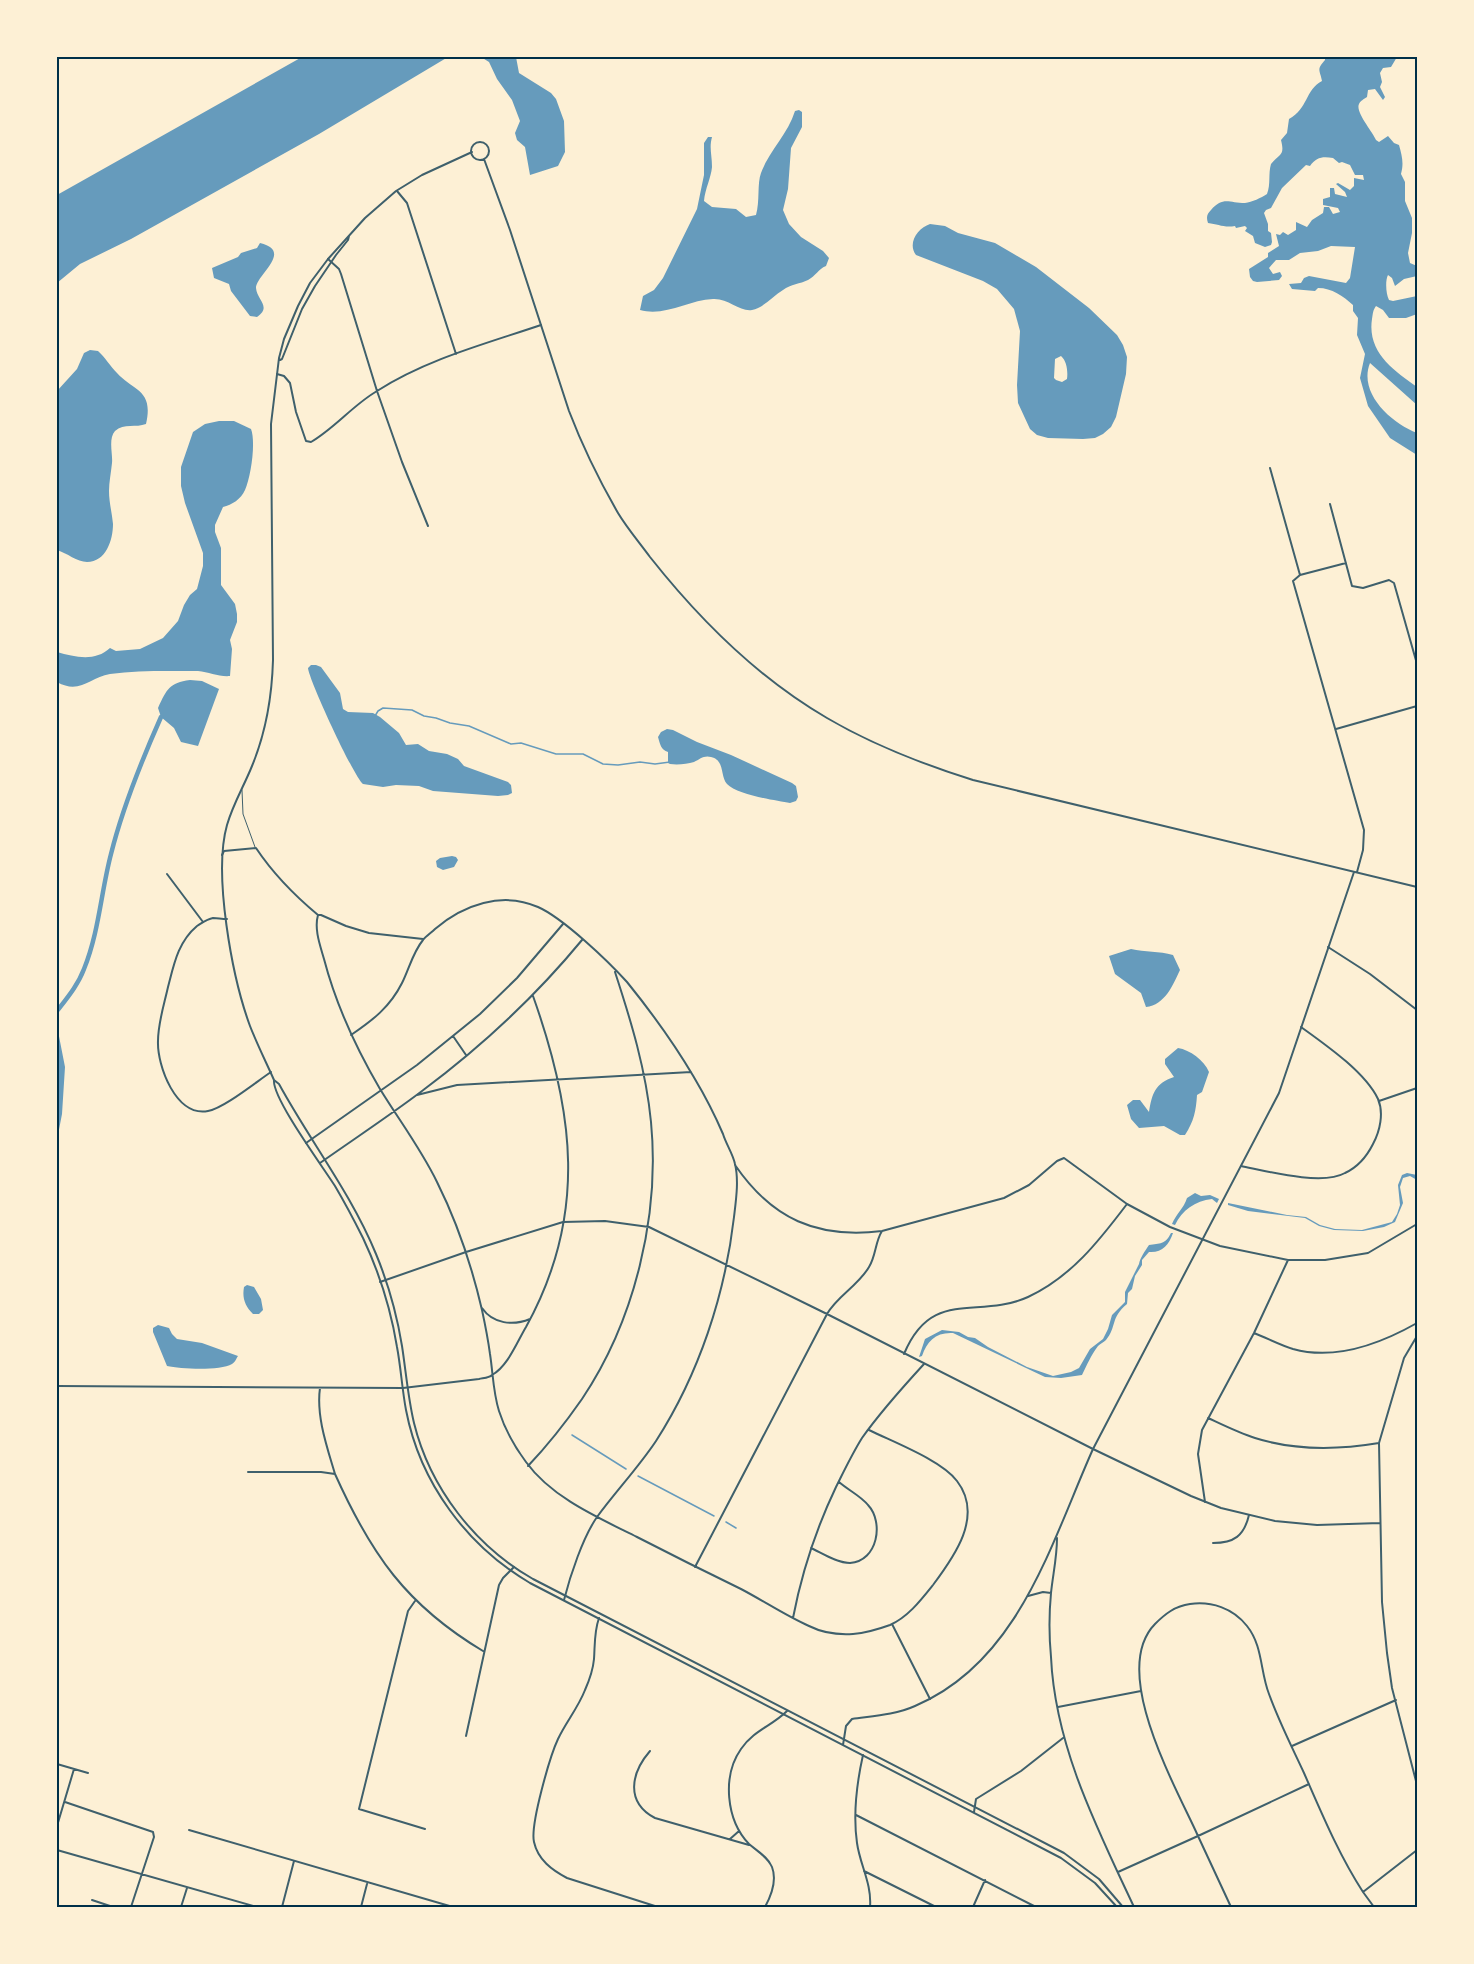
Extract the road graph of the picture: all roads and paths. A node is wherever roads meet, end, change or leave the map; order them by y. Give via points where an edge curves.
1 (472, 152) junction
2 (484, 159) junction
3 (396, 191) junction
4 (329, 260) junction
5 (541, 325) junction
6 (456, 354) junction
7 (280, 360) junction
8 (277, 374) junction
9 (377, 391) junction
10 (1269, 468) dead end
11 (1330, 504) dead end
12 (429, 526) dead end
13 (1346, 562) junction
14 (1300, 575) junction
15 (1417, 664) edge
16 (1417, 706) edge
17 (1336, 729) junction
18 (254, 762) dead end
19 (256, 848) junction
20 (222, 855) junction
21 (1355, 872) junction
22 (167, 874) dead end
23 (1417, 887) edge
24 (318, 915) junction
25 (227, 919) junction
26 (203, 922) junction
27 (563, 924) junction
28 (423, 939) junction
29 (583, 940) junction
30 (1328, 947) junction
31 (614, 969) junction
32 (533, 996) junction
33 (1417, 1010) edge
34 (1301, 1027) junction
35 (351, 1035) junction
36 (453, 1036) junction
37 (466, 1056) junction
38 (271, 1072) junction
39 (691, 1072) junction
40 (644, 1076) junction
41 (558, 1078) junction
42 (274, 1080) junction
43 (1417, 1088) edge
44 (381, 1090) junction
45 (415, 1096) junction
46 (1379, 1101) junction
47 (395, 1111) junction
48 (311, 1140) junction
49 (306, 1143) junction
50 (325, 1160) junction
51 (320, 1163) junction
52 (735, 1165) junction
53 (1241, 1166) junction
54 (746, 1181) junction
55 (736, 1185) junction
56 (1127, 1204) junction
57 (563, 1222) junction
58 (1417, 1224) edge
59 (649, 1227) junction
60 (882, 1231) junction
61 (867, 1233) junction
62 (877, 1241) junction
63 (1203, 1241) junction
64 (466, 1252) junction
65 (1288, 1260) junction
66 (726, 1265) junction
67 (386, 1281) junction
68 (380, 1282) junction
69 (481, 1307) junction
70 (827, 1314) junction
71 (530, 1319) junction
72 (1417, 1323) edge
73 (1254, 1333) junction
74 (1417, 1336) edge
75 (904, 1354) junction
76 (924, 1364) junction
77 (492, 1376) junction
78 (57, 1386) edge
79 (408, 1387) junction
80 (320, 1388) junction
81 (403, 1388) junction
82 (1208, 1418) junction
83 (869, 1430) junction
84 (1379, 1443) junction
85 (1093, 1449) junction
86 (528, 1466) junction
87 (248, 1472) dead end
88 (335, 1474) junction
89 (839, 1482) junction
90 (1205, 1502) junction
91 (1249, 1515) junction
92 (597, 1517) junction
93 (1380, 1523) junction
94 (1057, 1538) junction
95 (1213, 1543) dead end
96 (810, 1548) junction
97 (514, 1567) junction
98 (695, 1567) junction
99 (511, 1571) junction
100 (1051, 1593) junction
101 (565, 1595) junction
102 (1028, 1596) junction
103 (415, 1600) junction
104 (564, 1600) junction
105 (599, 1618) junction
106 (793, 1618) junction
107 (892, 1624) junction
108 (483, 1652) junction
109 (1141, 1691) junction
110 (930, 1699) junction
111 (1396, 1700) junction
112 (1057, 1707) junction
113 (788, 1711) junction
114 (784, 1714) junction
115 (466, 1736) dead end
116 (1063, 1738) junction
117 (844, 1740) junction
118 (843, 1745) junction
119 (1292, 1746) junction
120 (650, 1751) dead end
121 (862, 1755) junction
122 (57, 1764) edge
123 (75, 1769) junction
124 (88, 1773) dead end
125 (1309, 1784) junction
126 (1417, 1785) edge
127 (64, 1802) junction
128 (974, 1806) junction
129 (974, 1813) junction
130 (856, 1815) junction
131 (57, 1826) edge
132 (425, 1829) dead end
133 (189, 1830) dead end
134 (740, 1830) junction
135 (1198, 1836) junction
136 (730, 1839) junction
137 (750, 1845) junction
138 (57, 1850) edge
139 (1417, 1850) edge
140 (294, 1861) junction
141 (864, 1871) junction
142 (1118, 1872) junction
143 (142, 1874) junction
144 (985, 1880) junction
145 (368, 1882) junction
146 (187, 1888) junction
147 (1363, 1892) junction
148 (92, 1900) dead end
149 (113, 1907) edge
150 (131, 1907) edge
151 (181, 1907) edge
152 (257, 1907) edge
153 (282, 1907) edge
154 (361, 1907) edge
155 (453, 1907) edge
156 (658, 1907) edge
157 (765, 1907) edge
158 (870, 1907) edge
159 (936, 1907) edge
160 (973, 1907) edge
161 (1036, 1907) edge
162 (1117, 1907) edge
163 (1123, 1907) edge
164 (1134, 1907) edge
165 (1231, 1907) edge
166 (1374, 1907) edge

1 - 2 street via 476,158
1 - 2 street via 475,144 485,143 489,153
1 - 3 street via 438,166
2 - 5 street
3 - 4 street via 365,218
3 - 6 street via 407,203
4 - 7 street
4 - 7 street via 298,306
4 - 9 street via 341,274
5 - 6 street
5 - 21 street via 577,433 619,514 677,591 709,625 803,703 884,747 973,780
6 - 9 street
7 - 8 street
8 - 9 street via 290,384 309,443
8 - 20 street via 270,449 272,695 252,764 227,823
9 - 12 street
10 - 14 street
11 - 13 street
13 - 14 street
13 - 15 street via 1355,588 1389,580 1394,584
14 - 17 street via 1293,586
16 - 17 street
17 - 21 street via 1365,830
18 - 19 lane via 242,790 243,814
19 - 20 street via 224,851
19 - 24 street via 288,889
20 - 25 street
21 - 23 street
21 - 30 street
22 - 26 street
24 - 28 street via 369,933
24 - 35 street via 317,928 331,983
25 - 26 street
25 - 38 street via 243,1006
26 - 38 street via 182,942 176,955 159,1028 160,1065 183,1105 196,1111 220,1105
27 - 28 street via 535,905 498,900 466,908
27 - 29 street
27 - 36 street via 514,981
28 - 35 street via 402,984 385,1009
29 - 31 street
29 - 32 street
30 - 33 street
30 - 34 street
31 - 39 street via 661,1025
31 - 40 street
32 - 37 street
32 - 41 street
34 - 46 street via 1350,1065
34 - 53 street via 1279,1093
35 - 44 street
36 - 37 street
36 - 44 street
37 - 45 street
38 - 42 street
39 - 40 street
39 - 52 street
40 - 41 street
40 - 59 street via 652,1143
41 - 45 street via 457,1085
41 - 57 street via 568,1155
42 - 48 street
42 - 49 street
43 - 46 street
44 - 47 street
44 - 48 street
45 - 47 street
46 - 53 street via 1377,1137 1361,1161 1346,1173 1316,1178
47 - 50 street
47 - 64 street via 443,1194
48 - 49 street
48 - 50 street
49 - 51 street
50 - 51 street
50 - 67 street via 360,1219
51 - 68 street via 355,1221
52 - 54 street
52 - 55 street
53 - 63 street
54 - 55 street
54 - 61 street via 776,1209 792,1218 824,1230
55 - 66 street
56 - 60 street via 1064,1158 1029,1185 1004,1198
56 - 63 street
56 - 75 street via 1087,1255 1053,1283 1003,1306 937,1314 918,1328
57 - 59 street via 605,1221
57 - 64 street
57 - 71 street via 551,1269
58 - 65 street via 1368,1253 1325,1260
59 - 66 street
59 - 86 street via 626,1309 595,1377 568,1418
60 - 61 street
60 - 62 street
61 - 62 street
62 - 70 street via 869,1267
63 - 65 street
63 - 85 street
64 - 67 street
64 - 69 street
65 - 73 street
66 - 70 street
66 - 92 street via 710,1325 684,1390 642,1461
67 - 68 street
67 - 79 street
68 - 81 street
69 - 71 street via 498,1321 520,1323
69 - 77 street
70 - 75 street
70 - 98 street
71 - 77 street via 502,1367
72 - 73 street via 1381,1341 1348,1351 1292,1349
73 - 82 street
74 - 84 street via 1404,1358
75 - 76 street
76 - 83 street
76 - 85 street
77 - 79 street
77 - 86 street via 499,1412
78 - 80 street
79 - 81 street
79 - 97 street via 419,1441 439,1484 465,1523
80 - 81 street
80 - 88 street via 323,1429
81 - 99 street via 415,1442 441,1498 474,1539
82 - 84 street via 1252,1437 1304,1448
82 - 90 street via 1198,1454
83 - 89 street
83 - 107 street via 942,1467 958,1483 968,1508 964,1533 949,1563 912,1609
84 - 93 street
85 - 90 street
85 - 94 street
86 - 92 street via 556,1491
87 - 88 street
88 - 103 street via 371,1545
89 - 96 street
89 - 96 street via 869,1505 875,1515 874,1545 866,1556 851,1563
90 - 91 street
91 - 93 street via 1297,1524
91 - 95 street via 1236,1538
92 - 98 street
92 - 101 street
93 - 111 street via 1386,1653
94 - 100 street
94 - 102 street
96 - 106 street
97 - 99 street
97 - 101 street
98 - 106 street
99 - 104 street
99 - 108 street via 499,1585
100 - 102 street
100 - 112 street via 1051,1658
101 - 104 street
101 - 113 street
102 - 110 street via 981,1659 957,1682
103 - 108 street via 454,1634
103 - 132 street via 408,1611 358,1809
104 - 105 street
105 - 114 street
105 - 156 street via 594,1661 586,1687 556,1742 547,1770 534,1843 544,1862 555,1872
106 - 107 street via 839,1634
107 - 110 street
108 - 115 street
109 - 112 street
109 - 119 street via 1142,1649 1150,1629 1161,1617 1175,1608 1198,1603 1222,1607 1238,1616 1253,1635 1268,1693
109 - 135 street via 1155,1740
110 - 117 street via 896,1712 852,1719 846,1726
111 - 119 street
111 - 126 street
112 - 116 street
113 - 114 street
113 - 117 street
114 - 118 street
114 - 134 street via 754,1734 740,1750 732,1768 729,1793
116 - 128 street via 978,1798
116 - 142 street
117 - 118 street
117 - 128 street
118 - 121 street
119 - 125 street
120 - 136 street via 634,1785 642,1809 656,1818
121 - 129 street
121 - 130 street
122 - 123 street
123 - 124 street
123 - 127 street
125 - 135 street
125 - 147 street via 1341,1856
127 - 131 street
127 - 143 street via 151,1830 154,1837
128 - 129 street
128 - 163 street via 1074,1859 1099,1879
129 - 162 street via 1071,1864
130 - 141 street via 857,1844
130 - 144 street
133 - 140 street
134 - 136 street
134 - 137 street
135 - 142 street
135 - 165 street
136 - 137 street
137 - 157 street via 772,1867 773,1884
138 - 143 street
139 - 147 street
140 - 145 street
140 - 153 street
141 - 158 street
141 - 159 street
142 - 164 street
143 - 146 street
143 - 150 street
144 - 160 street
144 - 161 street
145 - 154 street
145 - 155 street
146 - 151 street
146 - 152 street
147 - 166 street
148 - 149 street

